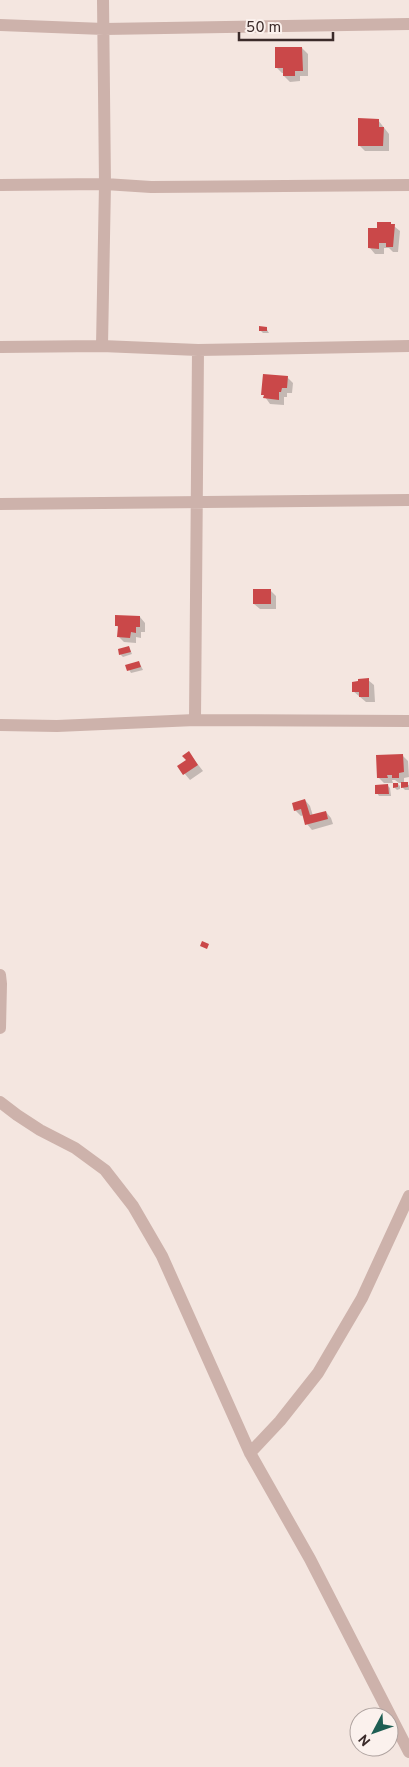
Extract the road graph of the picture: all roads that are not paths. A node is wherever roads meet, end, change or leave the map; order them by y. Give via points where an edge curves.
1 (103, 0) edge
2 (409, 24) edge
3 (0, 25) edge
4 (104, 28) junction
5 (105, 184) junction
6 (0, 185) edge
7 (409, 185) edge
8 (102, 346) junction
9 (409, 346) edge
10 (0, 347) edge
11 (198, 350) junction
12 (409, 500) edge
13 (196, 502) junction
14 (0, 504) edge
15 (194, 720) junction
16 (409, 721) edge
17 (0, 725) edge
18 (0, 975) edge
19 (0, 1028) edge
20 (0, 1102) edge
21 (409, 1196) edge
22 (406, 1212) edge
23 (250, 1453) junction
24 (409, 1752) edge

1 - 4 street
2 - 4 street
3 - 4 street
4 - 5 street
5 - 6 street
5 - 7 street via 151,187
5 - 8 street
8 - 10 street
8 - 11 street
9 - 11 street
11 - 13 street
12 - 13 street
13 - 14 street
13 - 15 street
15 - 16 street
15 - 17 street
18 - 19 street
20 - 23 street via 105,1170 133,1206 162,1256
21 - 22 street
22 - 23 street via 362,1298 318,1373
23 - 24 street via 310,1559

